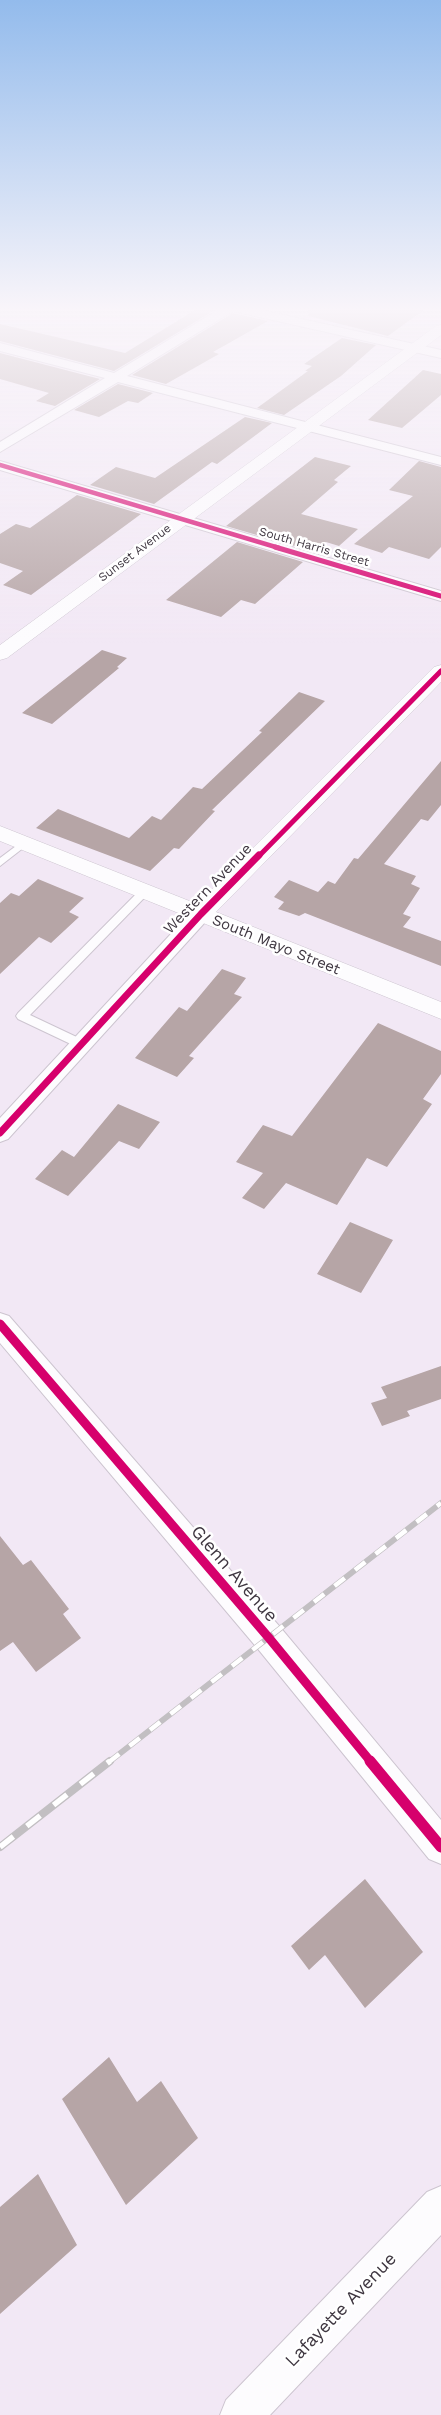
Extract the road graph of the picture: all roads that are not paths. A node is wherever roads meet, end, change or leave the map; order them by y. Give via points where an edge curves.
1 (46, 420) edge
2 (280, 420) edge
3 (318, 420) edge
4 (308, 427) junction
5 (0, 448) edge
6 (441, 461) edge
7 (0, 466) edge
8 (181, 519) junction
9 (441, 596) edge
10 (0, 654) edge
11 (441, 671) edge
12 (0, 833) edge
13 (24, 843) junction
14 (0, 863) edge
15 (144, 892) junction
16 (201, 914) junction
17 (441, 1012) edge
18 (81, 1044) junction
19 (0, 1133) edge
20 (0, 1324) edge
21 (441, 1847) edge
22 (441, 2206) edge
23 (241, 2415) edge

1 - 5 street
2 - 4 street
3 - 4 main road, Sunset Avenue
4 - 6 street
4 - 8 main road, Sunset Avenue
7 - 8 street, South Harris Street
8 - 9 street, South Harris Street
8 - 10 main road, Sunset Avenue
11 - 16 main road, Western Avenue
12 - 13 main road, South Mayo Street
13 - 14 lane
13 - 15 main road, South Mayo Street
15 - 16 main road, South Mayo Street
15 - 18 lane via 22,1016
16 - 17 main road, South Mayo Street
16 - 18 street, Western Avenue
18 - 19 street, Western Avenue
20 - 21 street, Glenn Avenue via 269,1638
22 - 23 street, Lafayette Avenue

